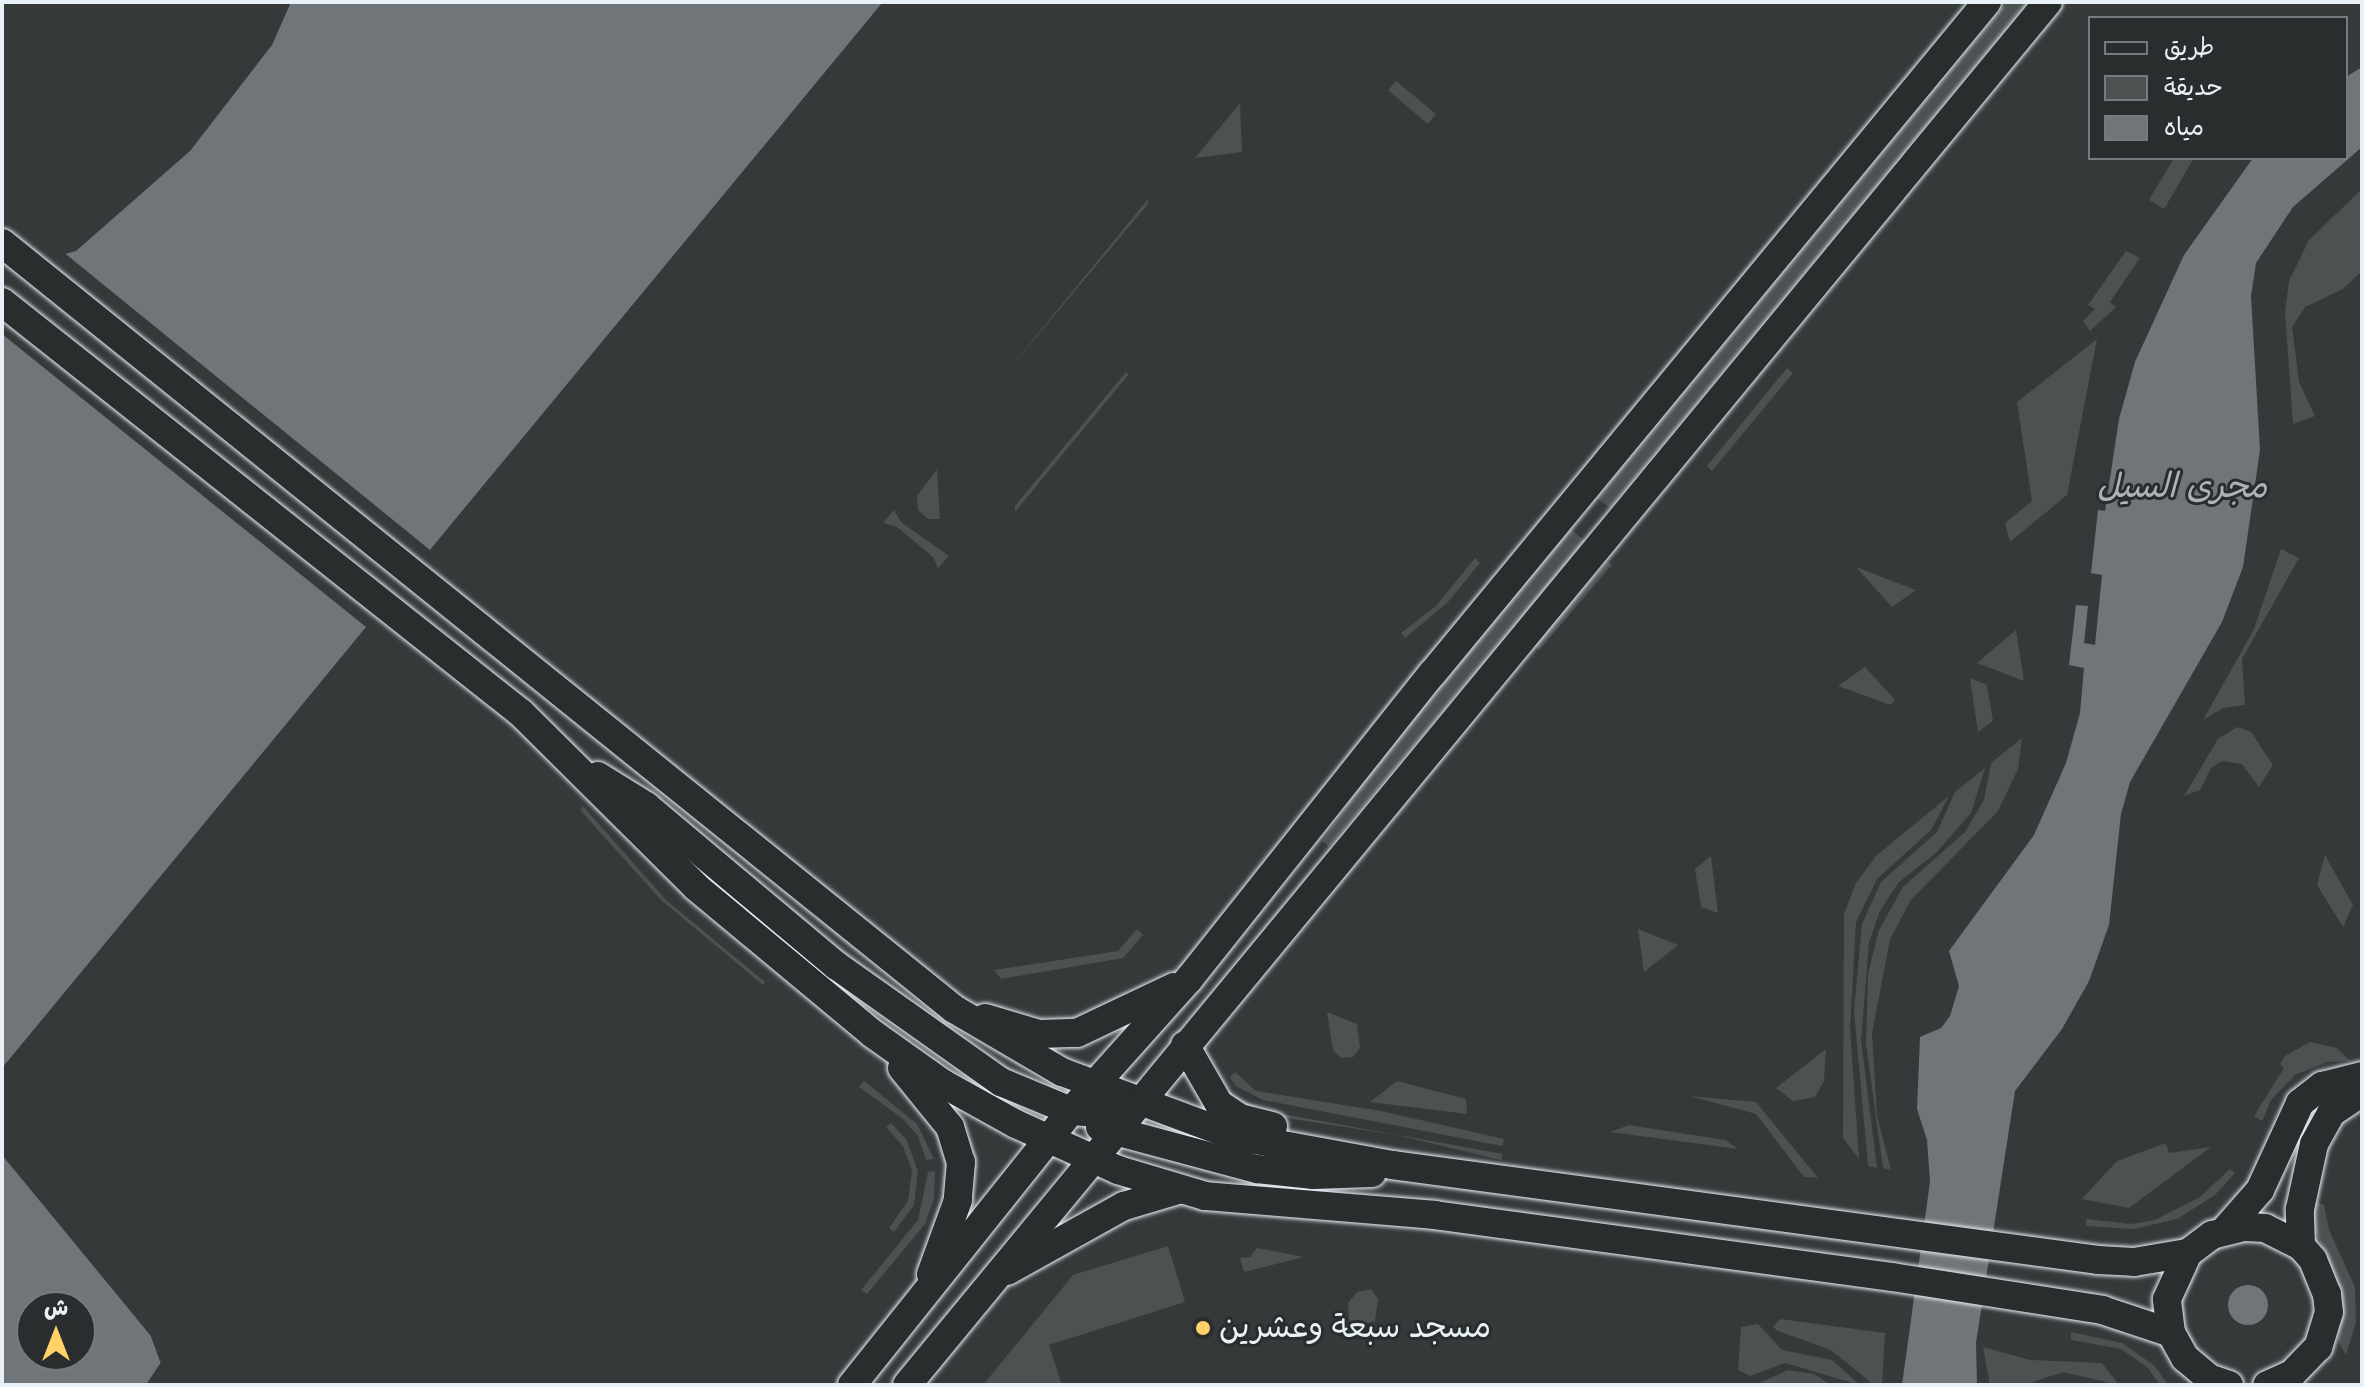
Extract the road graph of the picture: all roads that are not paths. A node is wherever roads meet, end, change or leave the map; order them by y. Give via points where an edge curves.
1 (1987, 2) edge
2 (2048, 2) edge
3 (2, 243) edge
4 (2, 302) edge
5 (572, 763) junction
6 (1189, 979) junction
7 (954, 1009) junction
8 (873, 1034) junction
9 (1185, 1045) junction
10 (2362, 1076) edge
11 (1094, 1086) junction
12 (2362, 1092) edge
13 (1138, 1102) junction
14 (1071, 1111) junction
15 (1116, 1130) junction
16 (1050, 1138) junction
17 (1092, 1159) junction
18 (1392, 1165) junction
19 (1179, 1190) junction
20 (2225, 1230) junction
21 (2301, 1246) junction
22 (2188, 1253) junction
23 (993, 1279) junction
24 (921, 1299) junction
25 (2171, 1333) junction
26 (2197, 1376) edge
27 (2272, 1384) edge
28 (852, 1385) edge
29 (907, 1385) edge
30 (2229, 1385) edge

1 - 6 street via 1432,674
2 - 9 street
3 - 7 street
4 - 5 street via 521,713
5 - 8 street via 696,887
5 - 14 street via 646,806 837,966 980,1069 1023,1094
6 - 7 street via 1077,1033 1039,1034
6 - 11 street
7 - 11 street via 1021,1051
8 - 16 street via 942,1083
8 - 24 street via 940,1111 961,1162 958,1200
9 - 13 street
9 - 18 street via 1204,1086 1228,1111 1252,1122 1343,1141
10 - 20 street via 2336,1080 2309,1094 2291,1113 2260,1190
11 - 13 street
11 - 14 street
12 - 21 street via 2331,1113 2314,1144 2303,1187
13 - 14 street via 1099,1113
13 - 15 street
13 - 18 street via 1234,1136
14 - 16 street
15 - 16 street via 1075,1128
15 - 17 street
15 - 18 street via 1228,1163 1285,1173 1360,1175
16 - 17 street
16 - 24 street
17 - 19 street
17 - 23 street
18 - 22 street via 2116,1262
19 - 23 street via 1124,1206
19 - 25 street via 1231,1201 1434,1215 1892,1277 2102,1310
20 - 21 street via 2265,1228
20 - 22 street
21 - 27 street via 2322,1276 2329,1312 2318,1347 2292,1374
22 - 25 street via 2171,1282
23 - 29 street
24 - 28 street
25 - 26 street
26 - 30 street

